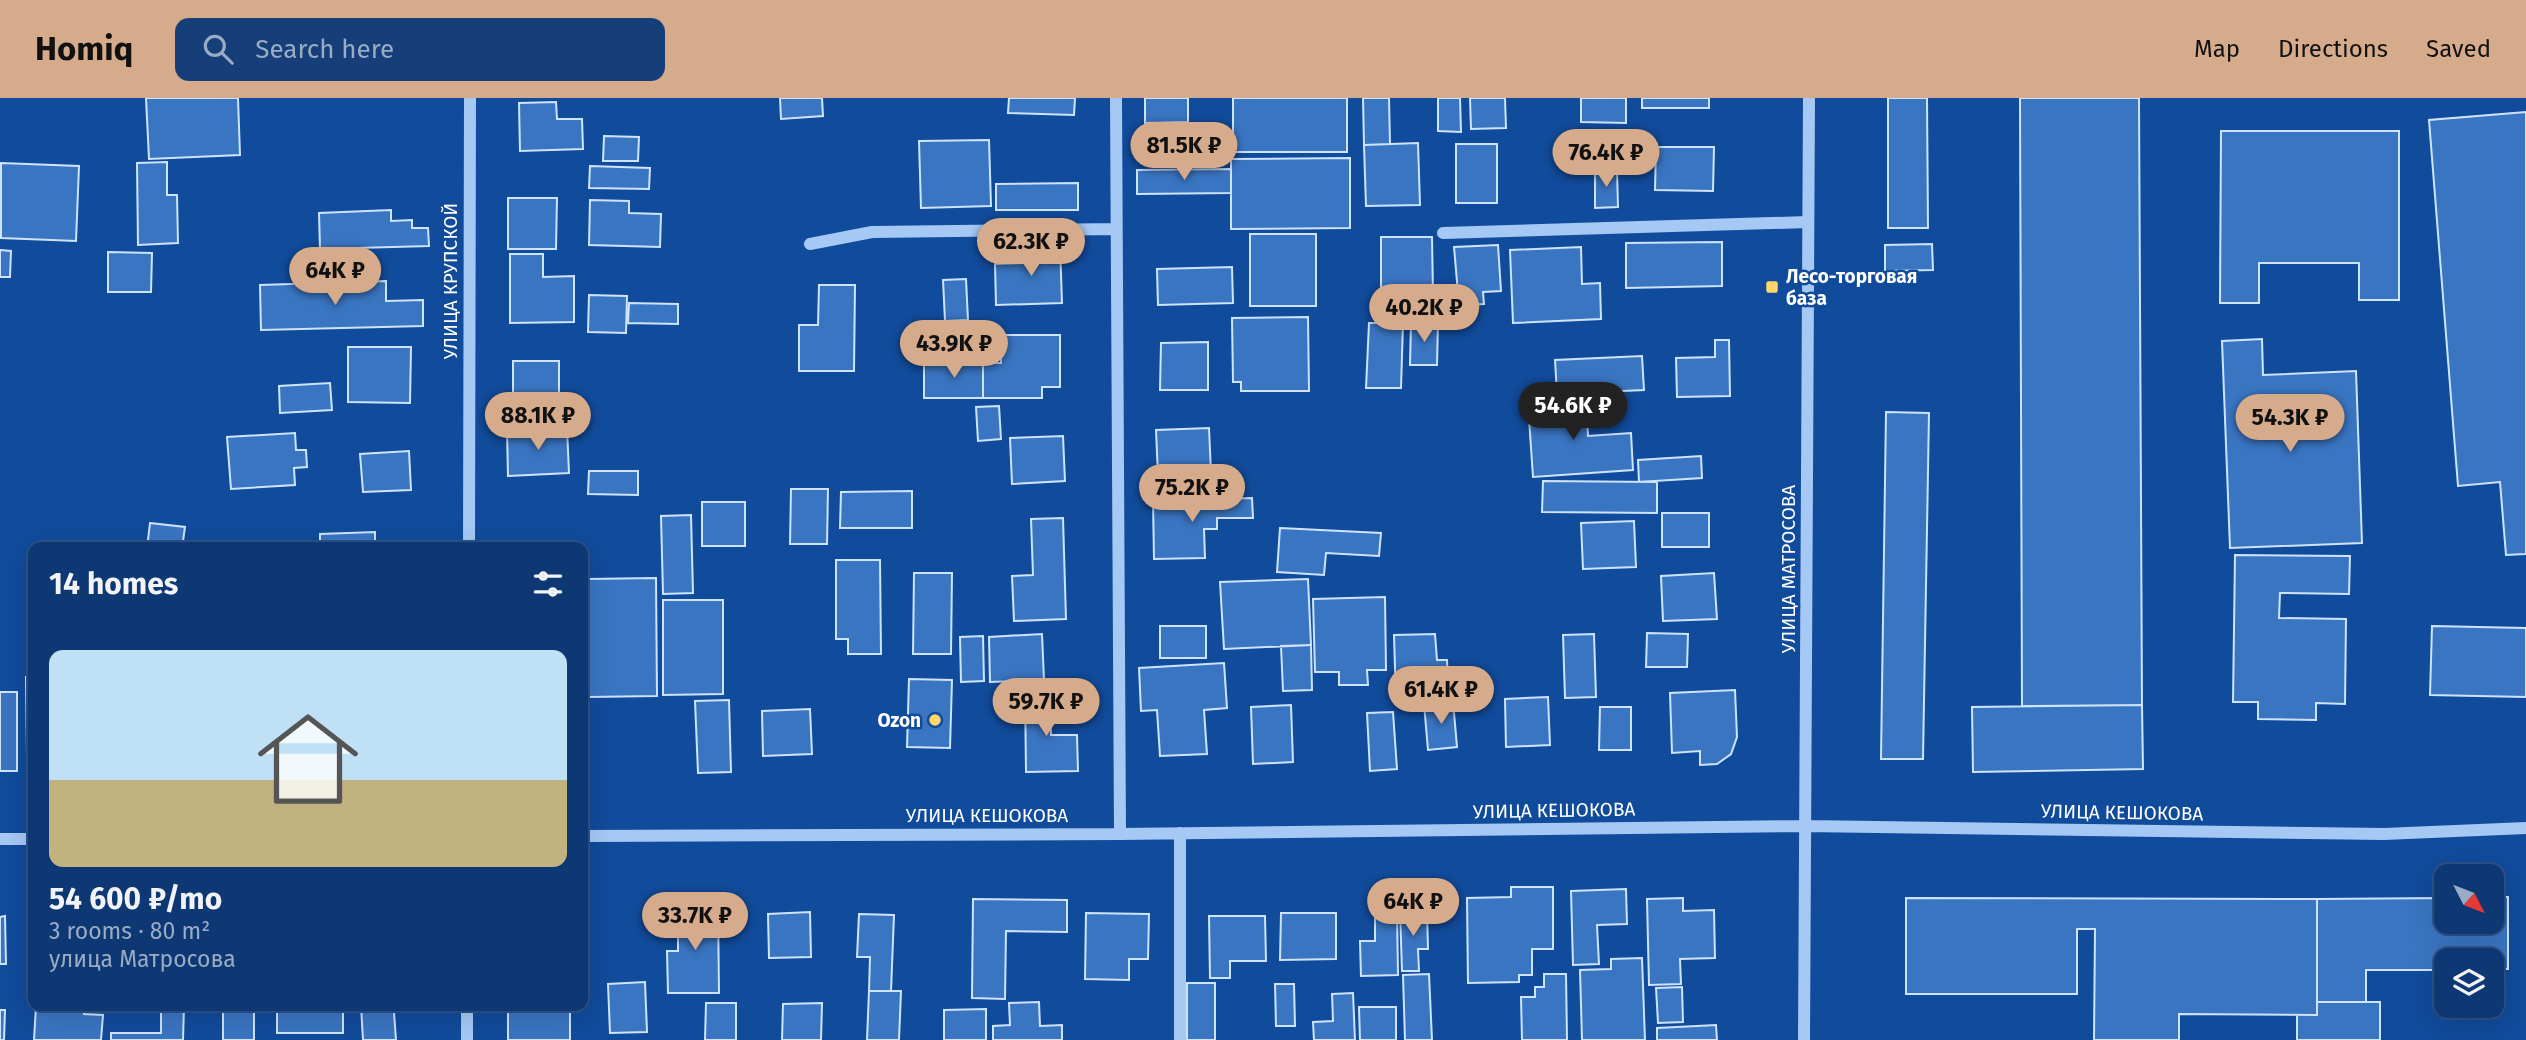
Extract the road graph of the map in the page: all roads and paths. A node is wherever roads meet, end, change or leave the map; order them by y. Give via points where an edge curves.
1 (470, 98) edge
2 (1116, 98) edge
3 (1809, 98) edge
4 (1808, 222) junction
5 (1116, 229) junction
6 (1443, 233) dead end
7 (810, 244) dead end
8 (469, 542) edge
9 (1806, 827) junction
10 (2526, 828) edge
11 (1180, 833) junction
12 (1120, 834) junction
13 (588, 835) edge
14 (0, 839) edge
15 (28, 839) edge
16 (467, 1011) edge
17 (467, 1040) edge
18 (1180, 1040) edge
19 (1804, 1040) edge

1 - 8 street, УЛИЦА КРУПСКОЙ
2 - 5 street
3 - 4 street, УЛИЦА МАТРОСОВА
4 - 6 street
4 - 9 street, УЛИЦА МАТРОСОВА
5 - 7 street via 872,232
5 - 12 street
9 - 10 street, УЛИЦА КЕШОКОВА via 2384,834
9 - 11 street, УЛИЦА КЕШОКОВА
9 - 19 street, УЛИЦА МАТРОСОВА
11 - 12 street, УЛИЦА КЕШОКОВА
11 - 18 street
12 - 13 street, УЛИЦА КЕШОКОВА
14 - 15 street
16 - 17 street

